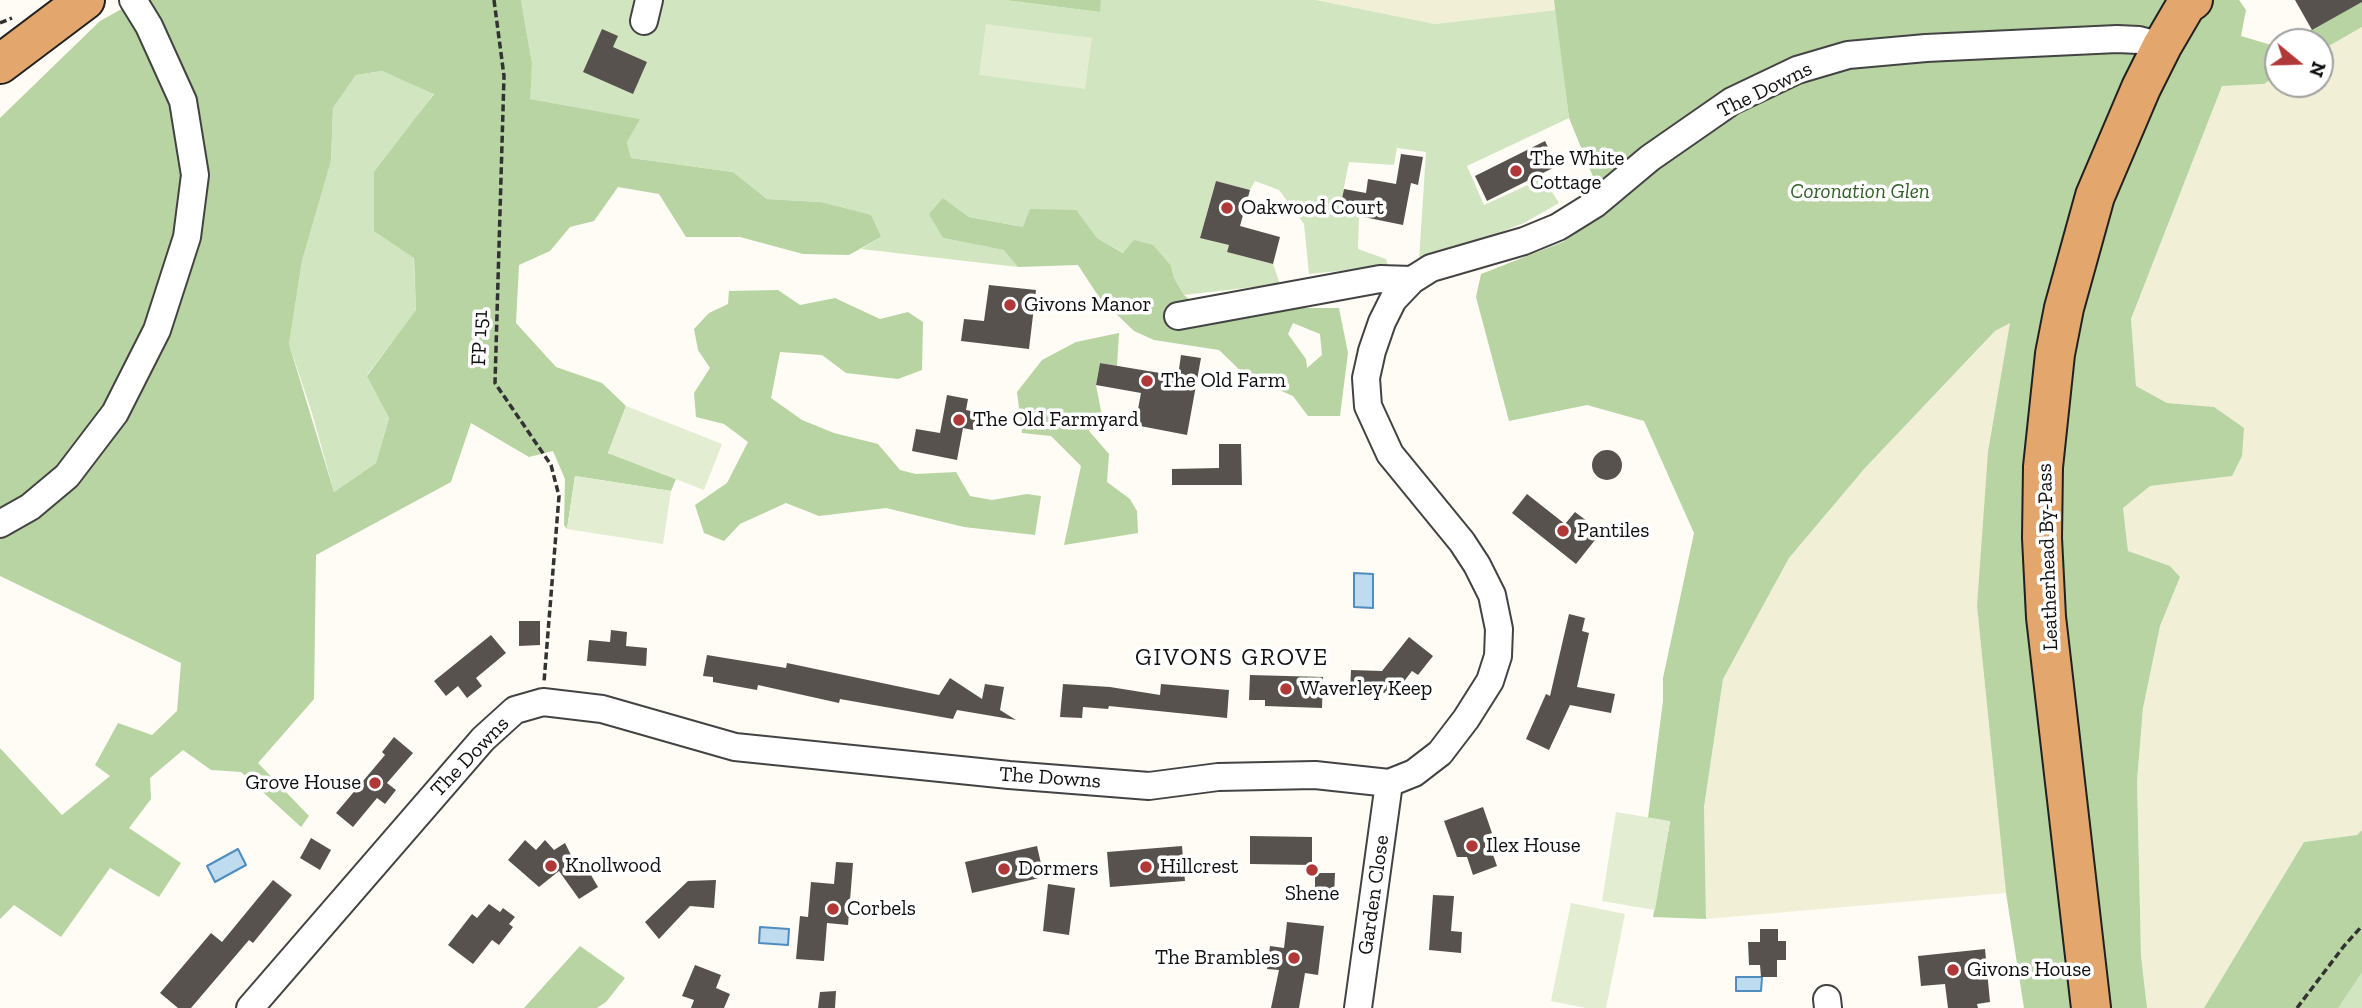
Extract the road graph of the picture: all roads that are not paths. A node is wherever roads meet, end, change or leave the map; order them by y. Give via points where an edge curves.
1 (133, 0) edge
2 (2189, 2) edge
3 (70, 4) edge
4 (2162, 46) junction
5 (0, 64) edge
6 (1412, 280) junction
7 (1178, 316) dead end
8 (0, 524) edge
9 (1389, 783) junction
10 (250, 1008) edge
11 (1358, 1008) edge
12 (2091, 1008) edge

1 - 8 street via 183,101 195,175 187,237 158,330 115,413 66,476 30,508
2 - 4 highway, Leatherhead By-Pass
3 - 5 highway
4 - 6 street, The Downs via 2117,39 1926,48 1848,55 1797,70 1732,101 1650,158 1595,205 1558,227 1432,268
4 - 12 highway, Leatherhead By-Pass via 2120,134 2079,251 2055,354 2043,467 2046,617
6 - 7 street, The Downs via 1380,279
6 - 9 street, The Downs via 1393,300 1371,351 1366,378 1368,406 1390,454 1478,565 1492,594 1499,629 1498,656 1490,681 1440,753 1414,773
9 - 10 street, The Downs via 1301,775 1217,777 1149,786 926,768 735,747 602,709 543,702 516,710 483,739
9 - 11 street, Garden Close

